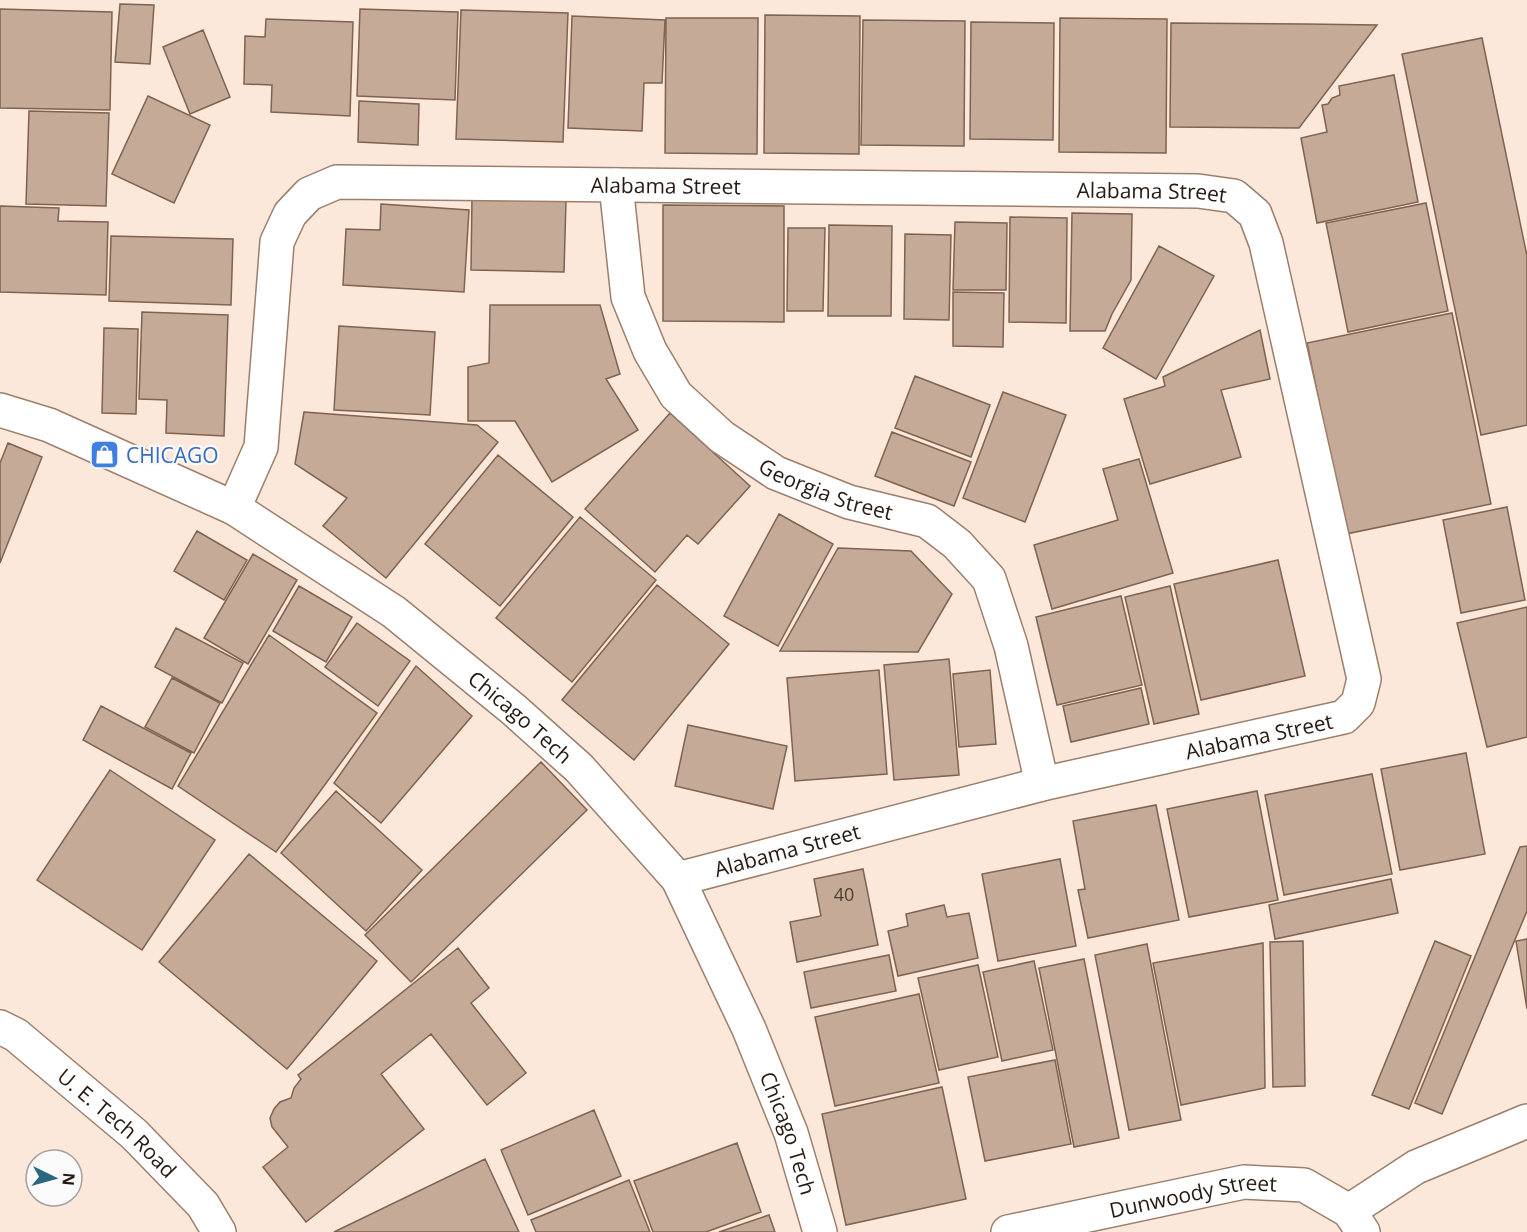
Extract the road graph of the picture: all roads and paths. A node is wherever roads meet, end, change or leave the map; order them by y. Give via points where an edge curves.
1 (616, 185) junction
2 (0, 410) edge
3 (234, 508) junction
4 (1042, 784) junction
5 (678, 879) junction
6 (0, 1027) edge
7 (1527, 1122) edge
8 (1356, 1222) edge
9 (219, 1232) edge
10 (820, 1232) edge
11 (1008, 1232) edge

1 - 3 street, Alabama Street via 337,182 309,194 290,214 277,242 261,447
1 - 4 street, Georgia Street via 628,297 650,351 676,395 722,436 776,473 849,502 927,521 957,544 989,579 1011,646
1 - 4 street, Alabama Street via 1198,190 1234,196 1255,214 1266,243 1364,679 1358,703 1344,717
2 - 3 street, Chicago Tech via 49,425
3 - 5 street, Chicago Tech via 394,612 513,709 579,768
4 - 5 street, Alabama Street
5 - 10 street, Chicago Tech via 749,1029 791,1133
6 - 9 street, U. E. Tech Road via 16,1035 134,1134 203,1205
7 - 8 street via 1416,1167
8 - 11 street, Dunwoody Street via 1304,1185 1244,1182

